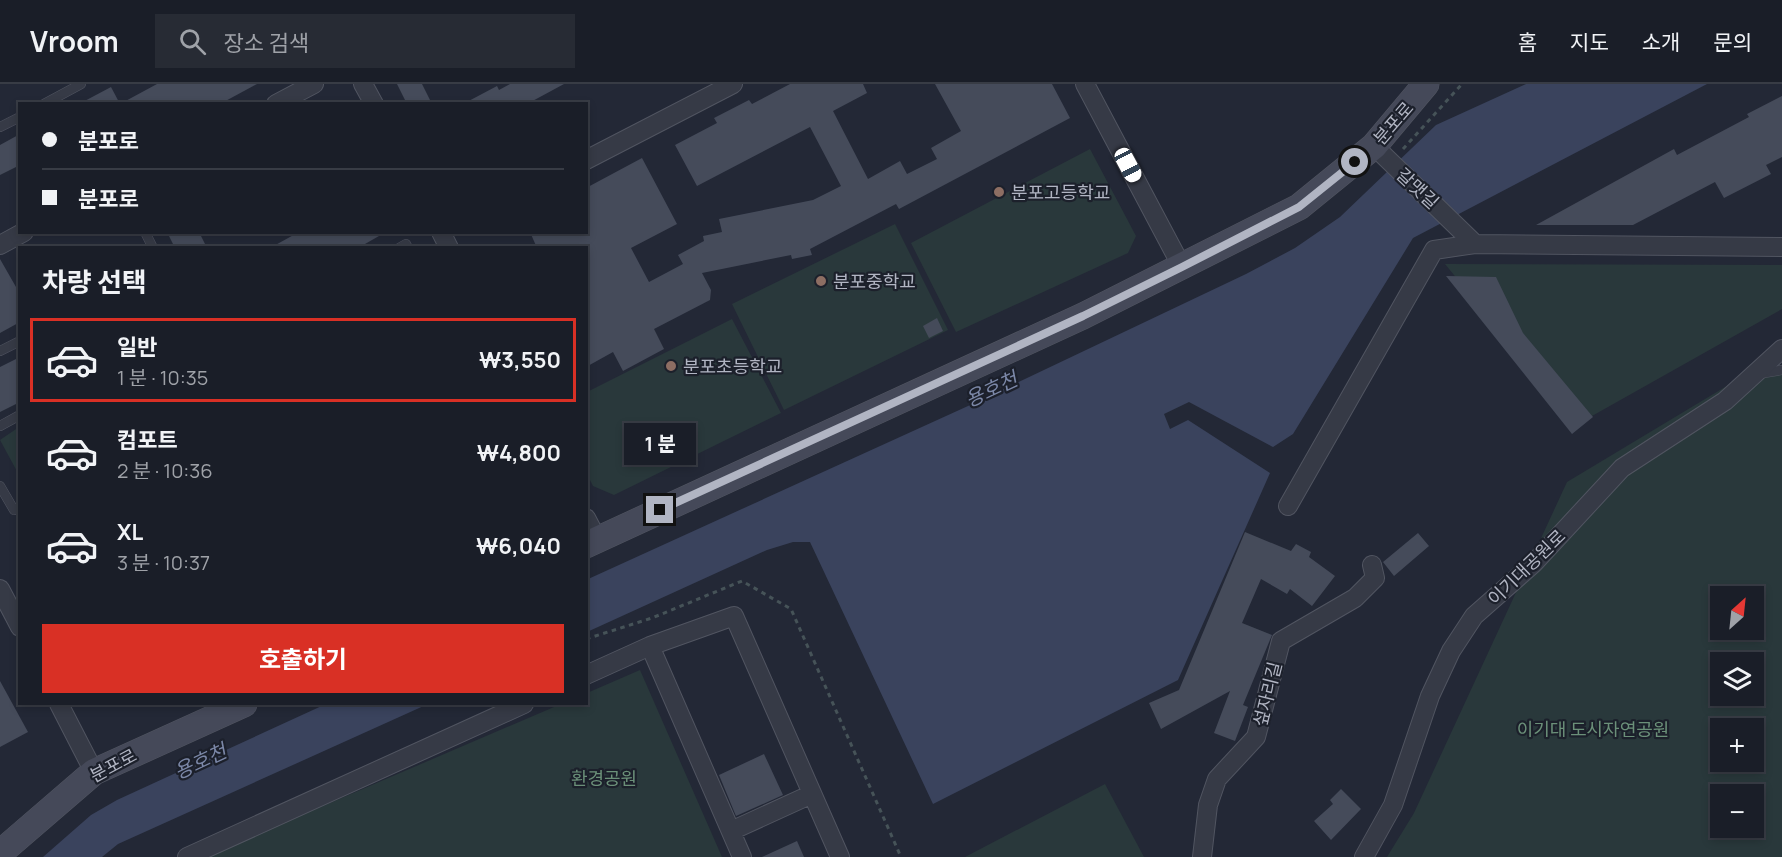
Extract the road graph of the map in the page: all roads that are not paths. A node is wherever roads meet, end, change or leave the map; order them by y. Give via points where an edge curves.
1 (81, 84) edge
2 (314, 84) edge
3 (363, 84) edge
4 (734, 84) edge
5 (1085, 84) edge
6 (1426, 84) edge
7 (48, 102) edge
8 (280, 102) edge
9 (373, 102) edge
10 (18, 118) edge
11 (0, 127) edge
12 (1382, 154) junction
13 (588, 159) edge
14 (20, 234) edge
15 (1475, 244) junction
16 (0, 245) edge
17 (1782, 247) edge
18 (1182, 267) junction
19 (18, 342) edge
20 (1782, 349) edge
21 (0, 351) edge
22 (1782, 370) edge
23 (1755, 374) junction
24 (18, 416) edge
25 (0, 426) edge
26 (0, 486) edge
27 (1288, 506) dead end
28 (18, 508) edge
29 (590, 534) edge
30 (1372, 565) dead end
31 (0, 589) edge
32 (18, 623) edge
33 (650, 646) junction
34 (588, 674) edge
35 (59, 705) edge
36 (242, 705) edge
37 (522, 705) edge
38 (94, 772) junction
39 (812, 794) junction
40 (731, 831) junction
41 (0, 853) edge
42 (187, 857) edge
43 (742, 857) edge
44 (840, 857) edge
45 (1202, 857) edge
46 (1364, 857) edge

1 - 7 lane
2 - 8 street
3 - 9 street
4 - 13 street
5 - 18 street
6 - 12 main road, 분포로
10 - 11 lane
12 - 15 street, 갈맷길
12 - 18 main road, 분포로 via 1299,207
14 - 16 street
15 - 17 street
15 - 27 street via 1434,250
18 - 29 main road, 분포로 via 1083,316
19 - 21 lane
20 - 23 street, 이기대공원로
22 - 23 lane
23 - 46 street, 이기대공원로 via 1725,401 1622,468 1534,562 1474,616 1451,651 1430,696 1393,805
24 - 25 lane
26 - 28 lane via 14,510
30 - 45 street, 섶자리길 via 1375,578 1354,598 1281,641 1256,737 1217,779 1208,805
31 - 32 street
33 - 34 street
33 - 39 street via 734,616
33 - 40 street
35 - 38 street
36 - 38 main road, 분포로
37 - 42 street
38 - 41 main road, 분포로
39 - 40 street
39 - 44 street
40 - 43 street

